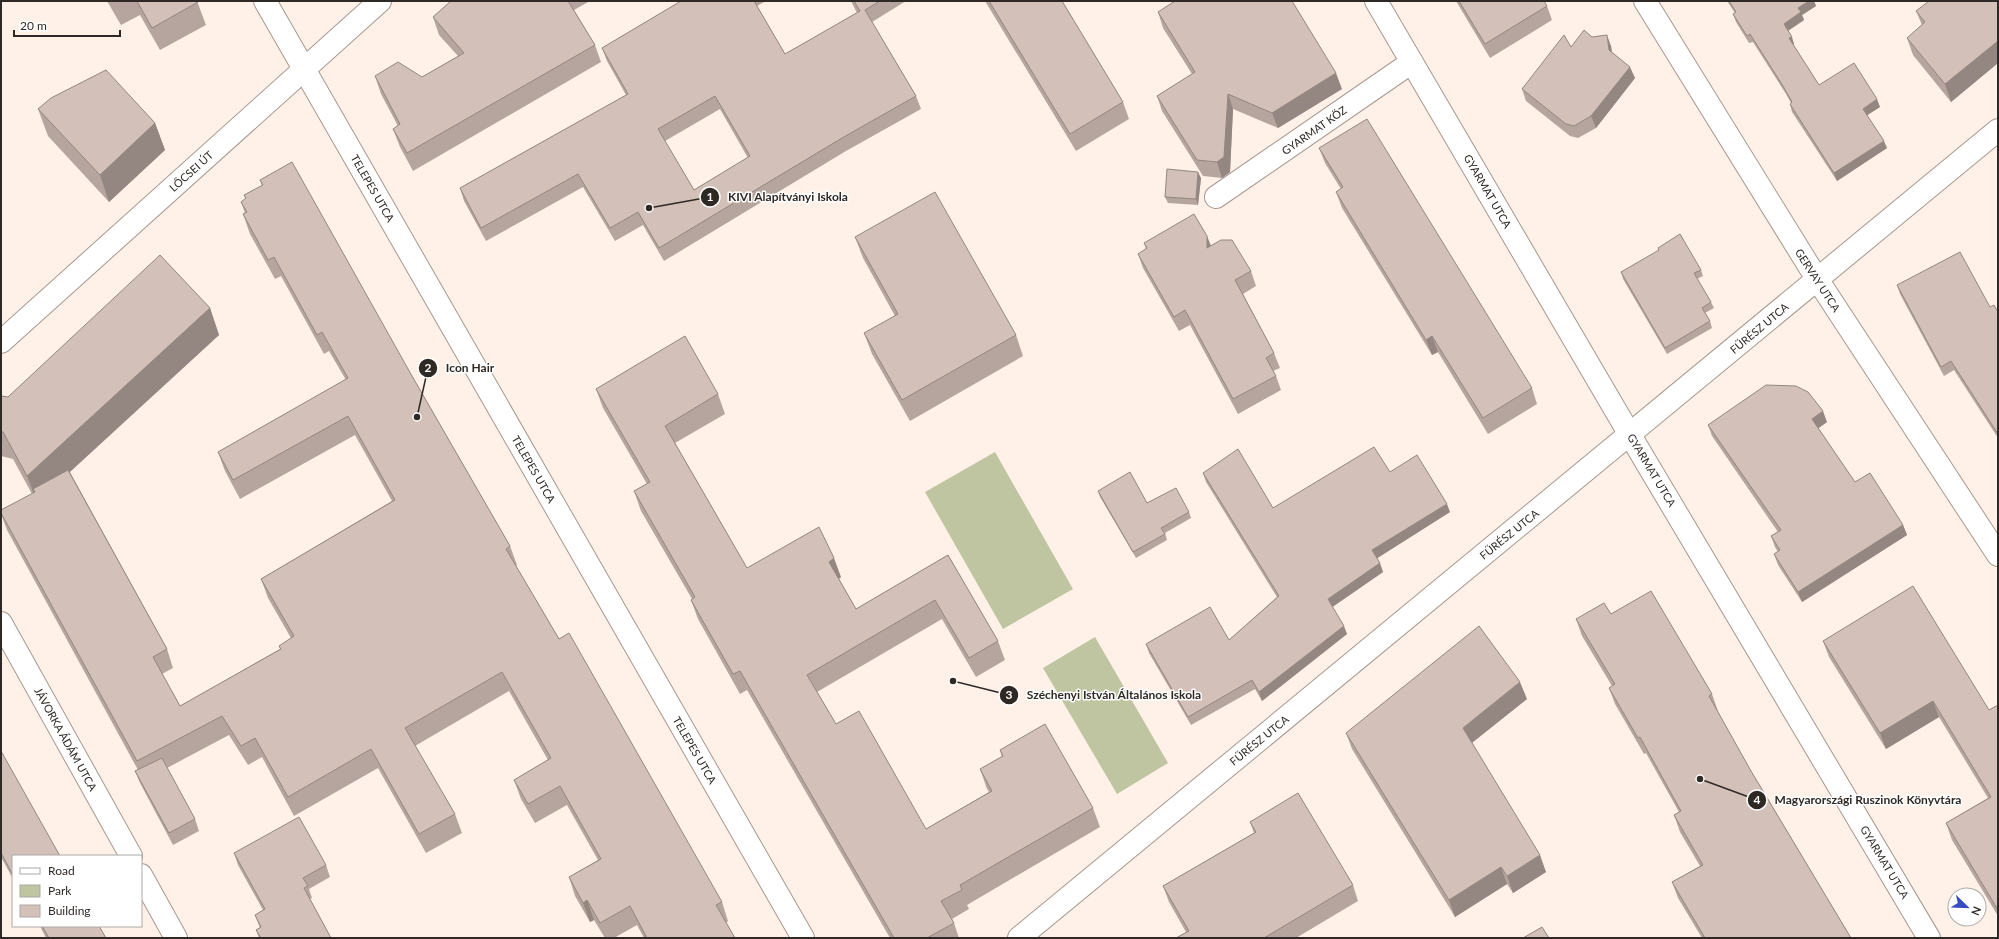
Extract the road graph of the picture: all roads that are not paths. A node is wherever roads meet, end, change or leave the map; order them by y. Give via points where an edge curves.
1 (265, 1) edge
2 (380, 1) edge
3 (1376, 1) edge
4 (1645, 1) edge
5 (1412, 62) junction
6 (304, 69) junction
7 (1998, 130) edge
8 (1216, 197) dead end
9 (1817, 279) junction
10 (1, 342) edge
11 (1630, 435) junction
12 (1998, 555) edge
13 (1, 623) edge
14 (130, 855) edge
15 (142, 877) edge
16 (176, 938) edge
17 (803, 938) edge
18 (1019, 938) edge
19 (1930, 938) edge

1 - 6 street, TELEPES UTCA
2 - 6 street, LŐCSEI ÚT
3 - 5 street, GYARMAT UTCA
4 - 9 street, GERVAY UTCA
5 - 8 street, GYARMAT KÖZ
5 - 11 street, GYARMAT UTCA
6 - 10 street, LŐCSEI ÚT
6 - 17 street, TELEPES UTCA
7 - 9 street, FŰRÉSZ UTCA
9 - 11 street, FŰRÉSZ UTCA
9 - 12 street, GERVAY UTCA
11 - 18 street, FŰRÉSZ UTCA
11 - 19 street, GYARMAT UTCA
13 - 14 street, JÁVORKA ÁDÁM UTCA
15 - 16 street

